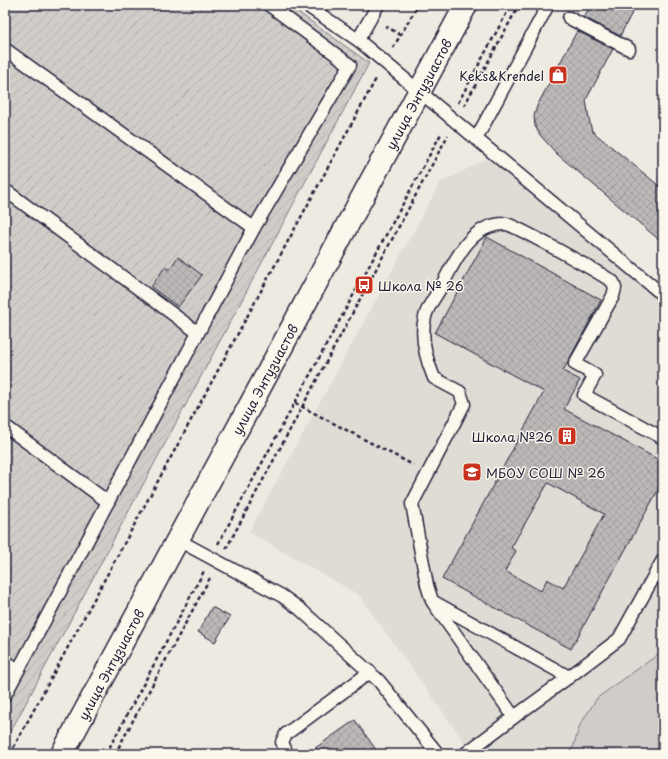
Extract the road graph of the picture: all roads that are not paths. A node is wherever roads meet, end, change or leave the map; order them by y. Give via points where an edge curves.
1 (269, 5) edge
2 (306, 5) edge
3 (378, 5) edge
4 (466, 5) edge
5 (548, 5) edge
6 (569, 18) dead end
7 (358, 40) junction
8 (5, 49) edge
9 (629, 49) dead end
10 (419, 92) junction
11 (476, 139) junction
12 (5, 190) edge
13 (254, 228) junction
14 (663, 295) edge
15 (197, 332) junction
16 (5, 426) edge
17 (663, 438) edge
18 (108, 502) junction
19 (178, 540) junction
20 (663, 560) edge
21 (432, 601) junction
22 (5, 661) edge
23 (18, 670) junction
24 (370, 672) junction
25 (569, 677) junction
26 (5, 695) edge
27 (514, 717) junction
28 (62, 754) edge
29 (287, 754) edge
30 (438, 754) edge
31 (465, 754) edge

1 - 13 lane via 350,65
2 - 7 lane
3 - 7 lane
4 - 10 street, улица Энтузиастов
5 - 11 lane
6 - 9 lane
7 - 10 lane
8 - 13 lane
10 - 11 lane
10 - 19 street, улица Энтузиастов
11 - 14 lane
12 - 15 lane
13 - 15 lane
15 - 18 lane
16 - 18 lane
17 - 21 lane via 584,395 595,375 575,364 613,296 613,282 508,224 485,228 472,237 461,250 425,316 425,350 434,378 460,392 464,404 411,505
18 - 23 lane
19 - 24 lane via 282,596
19 - 28 street, улица Энтузиастов
20 - 25 lane via 620,639
21 - 25 lane
21 - 27 lane
22 - 23 lane
23 - 26 lane
24 - 29 lane via 286,734 282,742
24 - 30 lane
25 - 27 lane
27 - 31 lane

